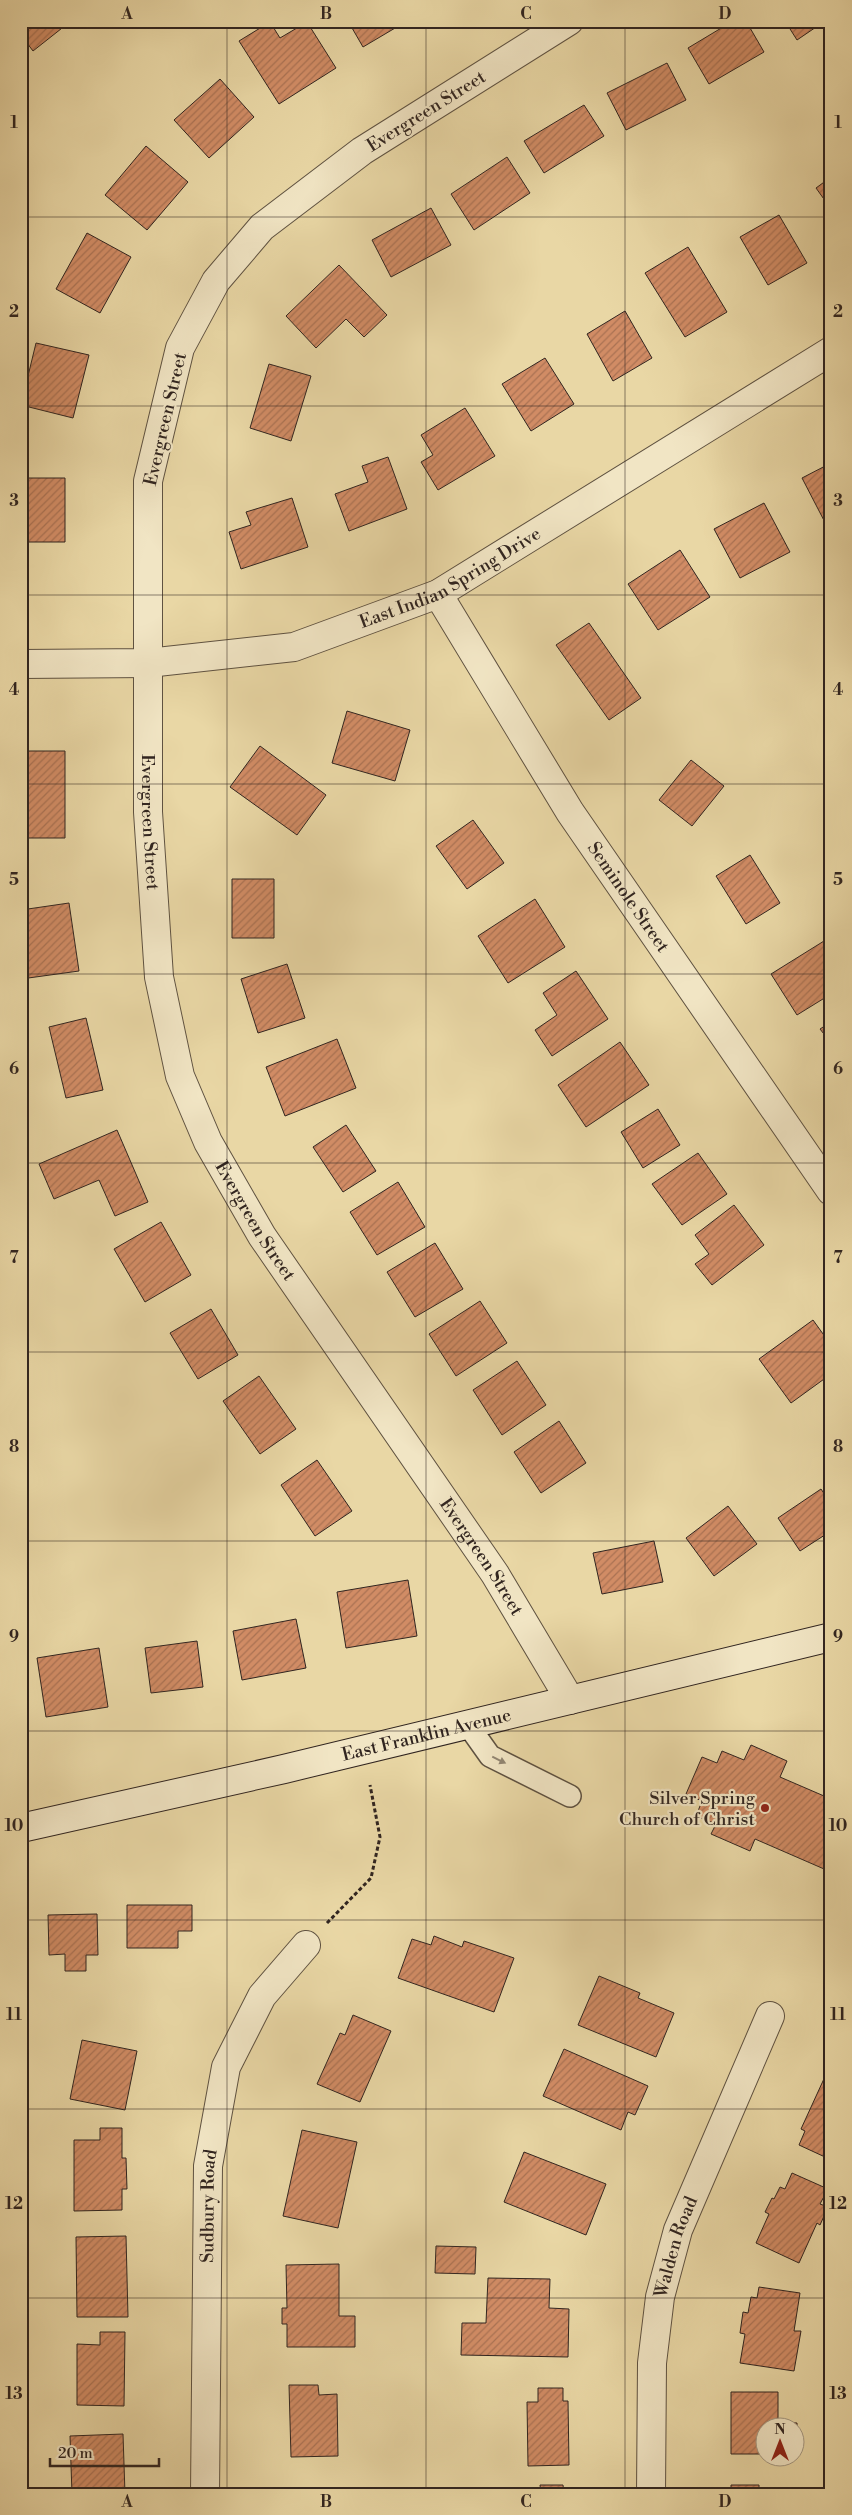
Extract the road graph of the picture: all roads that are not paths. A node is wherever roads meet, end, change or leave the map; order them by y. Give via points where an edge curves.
1 (569, 21) edge
2 (831, 351) edge
3 (438, 594) junction
4 (148, 663) junction
5 (21, 664) edge
6 (831, 1191) edge
7 (831, 1637) edge
8 (570, 1700) junction
9 (468, 1725) junction
10 (570, 1796) dead end
11 (21, 1828) edge
12 (306, 1945) road end
13 (770, 2016) dead end
14 (205, 2494) edge
15 (651, 2494) edge

1 - 4 street, Evergreen Street via 362,151 262,227 216,281 180,348 148,481
2 - 3 street, East Indian Spring Drive
3 - 4 street, East Indian Spring Drive via 294,647
3 - 6 street, Seminole Street via 570,812
4 - 5 street, East Indian Spring Drive
4 - 8 street, Evergreen Street via 148,812 159,977 180,1076 208,1142 262,1236 495,1574
7 - 8 street, East Franklin Avenue
8 - 9 street, East Franklin Avenue
9 -> 10 lane via 490,1756
9 - 11 street, East Franklin Avenue
12 - 14 street, Sudbury Road via 262,1996 226,2067 208,2166
13 - 15 street, Walden Road via 678,2230 660,2297 652,2363

